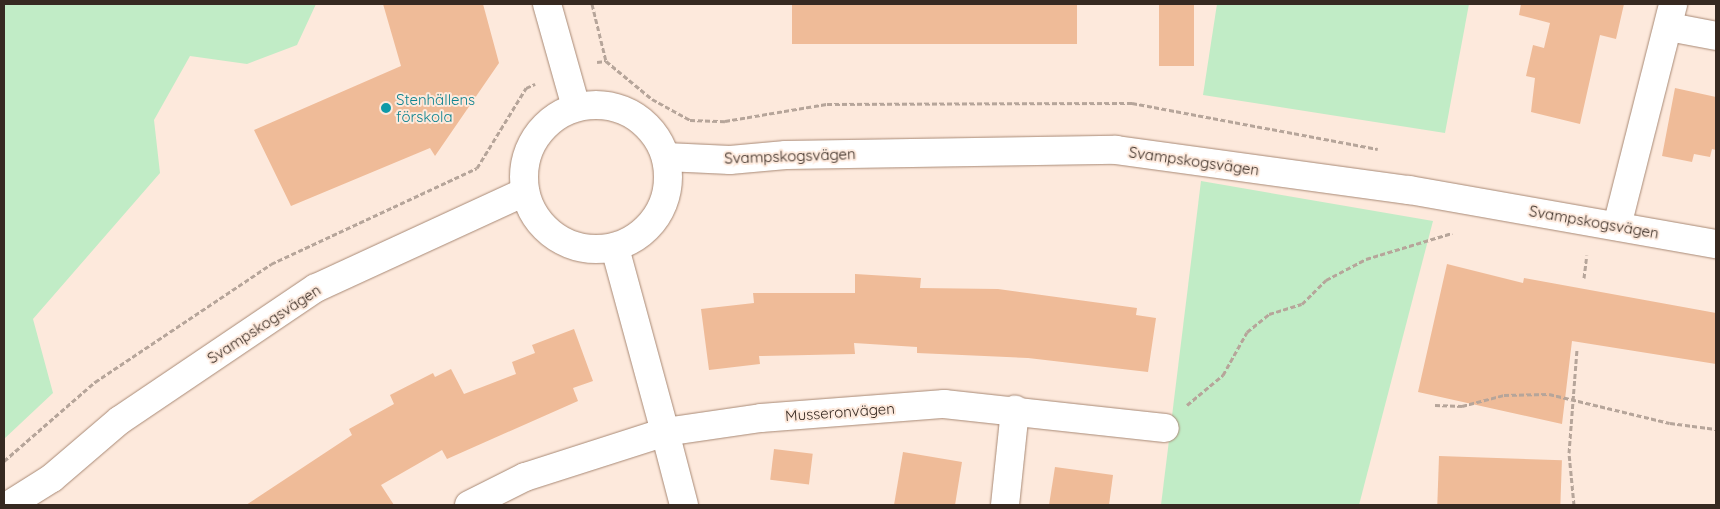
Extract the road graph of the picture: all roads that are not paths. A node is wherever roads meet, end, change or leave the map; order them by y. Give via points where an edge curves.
1 (547, 4) edge
2 (1671, 15) edge
3 (1716, 36) edge
4 (576, 108) junction
5 (666, 157) junction
6 (524, 192) junction
7 (1617, 226) junction
8 (1716, 244) edge
9 (615, 248) junction
10 (1015, 410) junction
11 (1165, 428) road end
12 (665, 432) junction
13 (52, 478) junction
14 (9, 505) edge
15 (28, 505) edge
16 (468, 505) edge
17 (684, 505) edge
18 (1005, 505) edge

1 - 4 street
2 - 3 street
2 - 7 street
4 - 5 street via 606,105 630,113 655,134
4 - 6 street via 553,118 535,138 525,161
5 - 7 street, Svampskogsvägen via 730,160 1116,150 1409,190
5 - 9 street via 668,190 660,213 638,237
6 - 9 street via 534,216 554,236 576,248
6 - 13 street, Svampskogsvägen via 316,288 120,420
7 - 8 street, Svampskogsvägen
9 - 12 street
10 - 11 street, Musseronvägen
10 - 12 street, Musseronvägen via 944,404 761,418
10 - 18 street
12 - 16 street, Musseronvägen via 525,477
12 - 17 street
13 - 14 street, Svampskogsvägen
13 - 15 street, Svampskogsvägen

